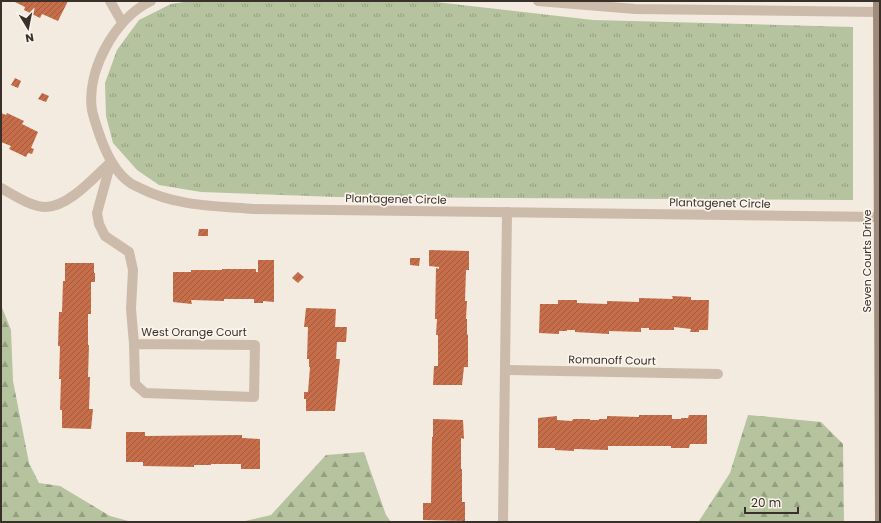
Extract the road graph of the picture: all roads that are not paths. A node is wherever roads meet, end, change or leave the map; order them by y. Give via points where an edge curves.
1 (110, 1) edge
2 (150, 1) edge
3 (538, 1) edge
4 (878, 1) edge
5 (635, 5) edge
6 (878, 12) junction
7 (122, 22) junction
8 (111, 162) junction
9 (1, 188) edge
10 (507, 212) junction
11 (880, 217) edge
12 (134, 344) junction
13 (505, 370) junction
14 (718, 374) dead end
15 (503, 522) edge
16 (880, 522) edge

1 - 7 street
2 - 7 street, Plantagenet Circle
3 - 5 street
4 - 6 street, Seven Courts Drive
5 - 6 street
6 - 11 street, Seven Courts Drive
7 - 8 street, Plantagenet Circle via 99,63 92,93 92,110
8 - 9 street via 73,197 61,204 46,207 30,203
8 - 10 street, Plantagenet Circle via 129,182 147,192 177,202 252,209
8 - 12 street, West Orange Court via 97,213 105,236 129,252 133,270 131,309
10 - 11 street, Plantagenet Circle
10 - 13 street
11 - 16 street, Seven Courts Drive
12 - 12 street, West Orange Court via 135,384 144,394 254,397 255,345
13 - 14 street, Romanoff Court
13 - 15 street

